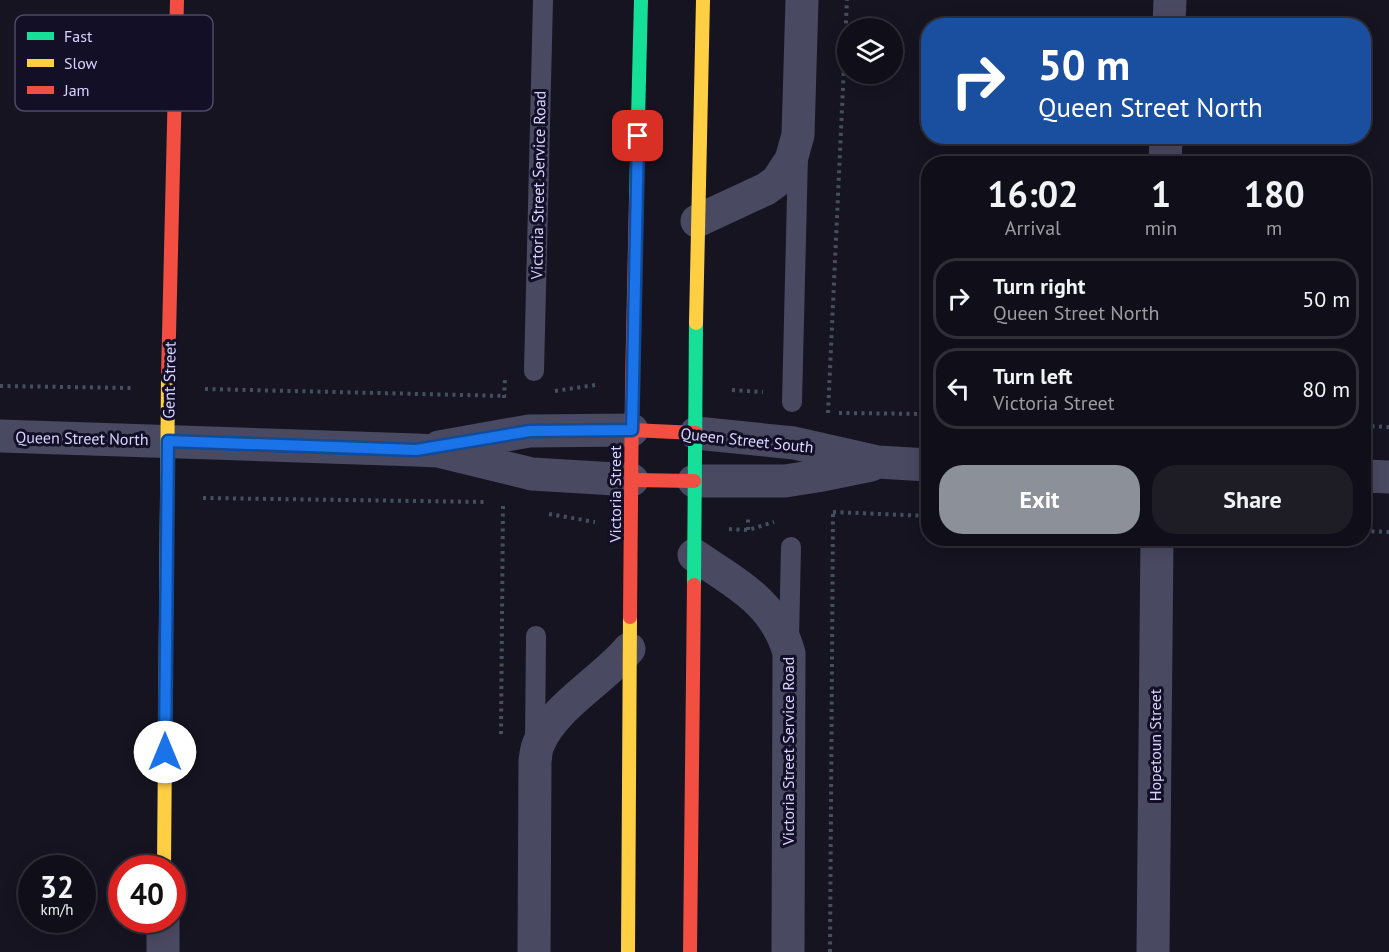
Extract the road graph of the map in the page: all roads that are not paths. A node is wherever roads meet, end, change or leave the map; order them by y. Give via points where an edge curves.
1 (177, 0) edge
2 (543, 0) edge
3 (641, 0) edge
4 (703, 0) edge
5 (802, 0) edge
6 (1170, 0) edge
7 (176, 15) edge
8 (1169, 18) edge
9 (173, 111) edge
10 (798, 135) junction
11 (697, 221) junction
12 (534, 371) dead end
13 (792, 402) dead end
14 (632, 430) junction
15 (696, 433) junction
16 (0, 436) edge
17 (168, 441) junction
18 (416, 450) junction
19 (896, 464) junction
20 (921, 465) edge
21 (1371, 476) edge
22 (1389, 477) edge
23 (632, 480) junction
24 (694, 481) junction
25 (1157, 546) edge
26 (790, 547) dead end
27 (694, 555) junction
28 (536, 636) dead end
29 (629, 649) junction
30 (789, 653) junction
31 (535, 761) junction
32 (164, 855) edge
33 (163, 933) edge
34 (163, 952) edge
35 (534, 952) edge
36 (628, 952) edge
37 (690, 952) edge
38 (788, 952) edge
39 (1153, 952) edge

1 - 7 main road, Gent Street
2 - 12 lane, Victoria Street Service Road
3 - 14 main road, Victoria Street
4 - 11 main road
5 - 10 street
6 - 8 street
9 - 17 main road, Gent Street
10 - 11 street via 791,160 777,181
10 - 13 lane
11 - 15 main road
14 - 15 main road, Queen Street South
14 - 18 street, Queen Street North via 530,431
14 - 23 main road, Victoria Street
15 - 19 street, Queen Street South via 794,443
15 - 24 main road
16 - 17 street, Queen Street North
17 - 18 street, Queen Street North
17 - 32 main road, Gent Street
18 - 23 street, Queen Street North via 532,474
19 - 20 street, Queen Street South
19 - 24 street, Queen Street South via 785,481
21 - 22 street
23 - 24 main road
23 - 29 main road, Victoria Street
24 - 27 main road
25 - 39 street, Hopetoun Street
26 - 30 lane
27 - 30 street, Victoria Street Service Road via 759,601 778,624
27 - 37 main road
28 - 31 lane
29 - 31 street via 560,712 538,744
29 - 36 main road, Victoria Street
30 - 38 street, Victoria Street Service Road
31 - 35 street
33 - 34 street

